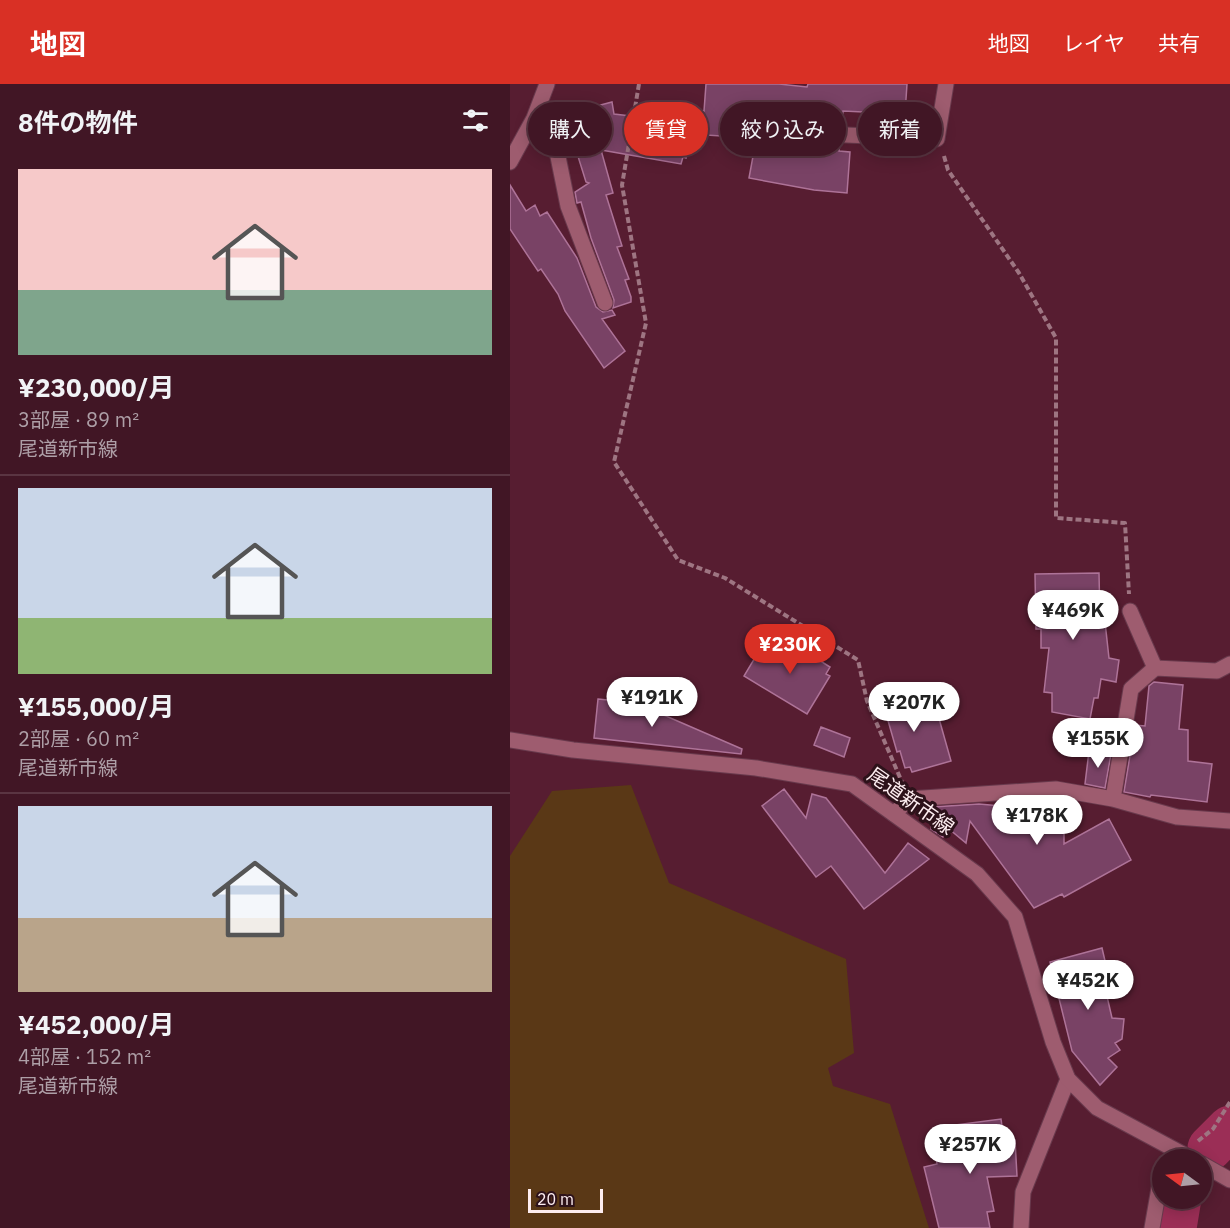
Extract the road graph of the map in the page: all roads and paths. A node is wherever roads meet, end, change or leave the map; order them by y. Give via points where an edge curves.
1 (547, 84) edge
2 (639, 84) edge
3 (946, 84) edge
4 (540, 102) edge
5 (942, 111) edge
6 (528, 129) edge
7 (942, 151) edge
8 (558, 156) edge
9 (510, 162) edge
10 (605, 303) dead end
11 (1130, 611) joint
12 (1230, 664) edge
13 (1155, 668) junction
14 (510, 740) edge
15 (909, 799) junction
16 (1113, 799) junction
17 (894, 814) junction
18 (1230, 821) edge
19 (1068, 1079) junction
20 (1230, 1102) edge
21 (1163, 1149) edge
22 (1183, 1149) edge
23 (1212, 1170) edge
24 (1230, 1180) edge
25 (1155, 1209) edge
26 (1021, 1228) edge
27 (1152, 1228) edge

1 - 4 street
2 - 15 path via 622,185 646,323 614,462 678,560 725,578 858,660 867,701
3 - 5 street
6 - 9 street
7 - 11 path via 948,170 1019,273 1056,338 1056,518 1125,523
8 - 10 street via 568,206
11 - 13 street
12 - 13 street via 1217,671
13 - 16 street via 1131,689
14 - 17 street, 尾道新市線 via 756,768 852,784
15 - 16 street via 1056,789
15 - 17 street
16 - 18 street via 1177,817
17 - 19 street, 尾道新市線 via 977,874 1015,917
19 - 21 street, 尾道新市線 via 1097,1108
19 - 26 street via 1023,1192
20 - 22 path via 1213,1129
23 - 24 street
25 - 27 street

